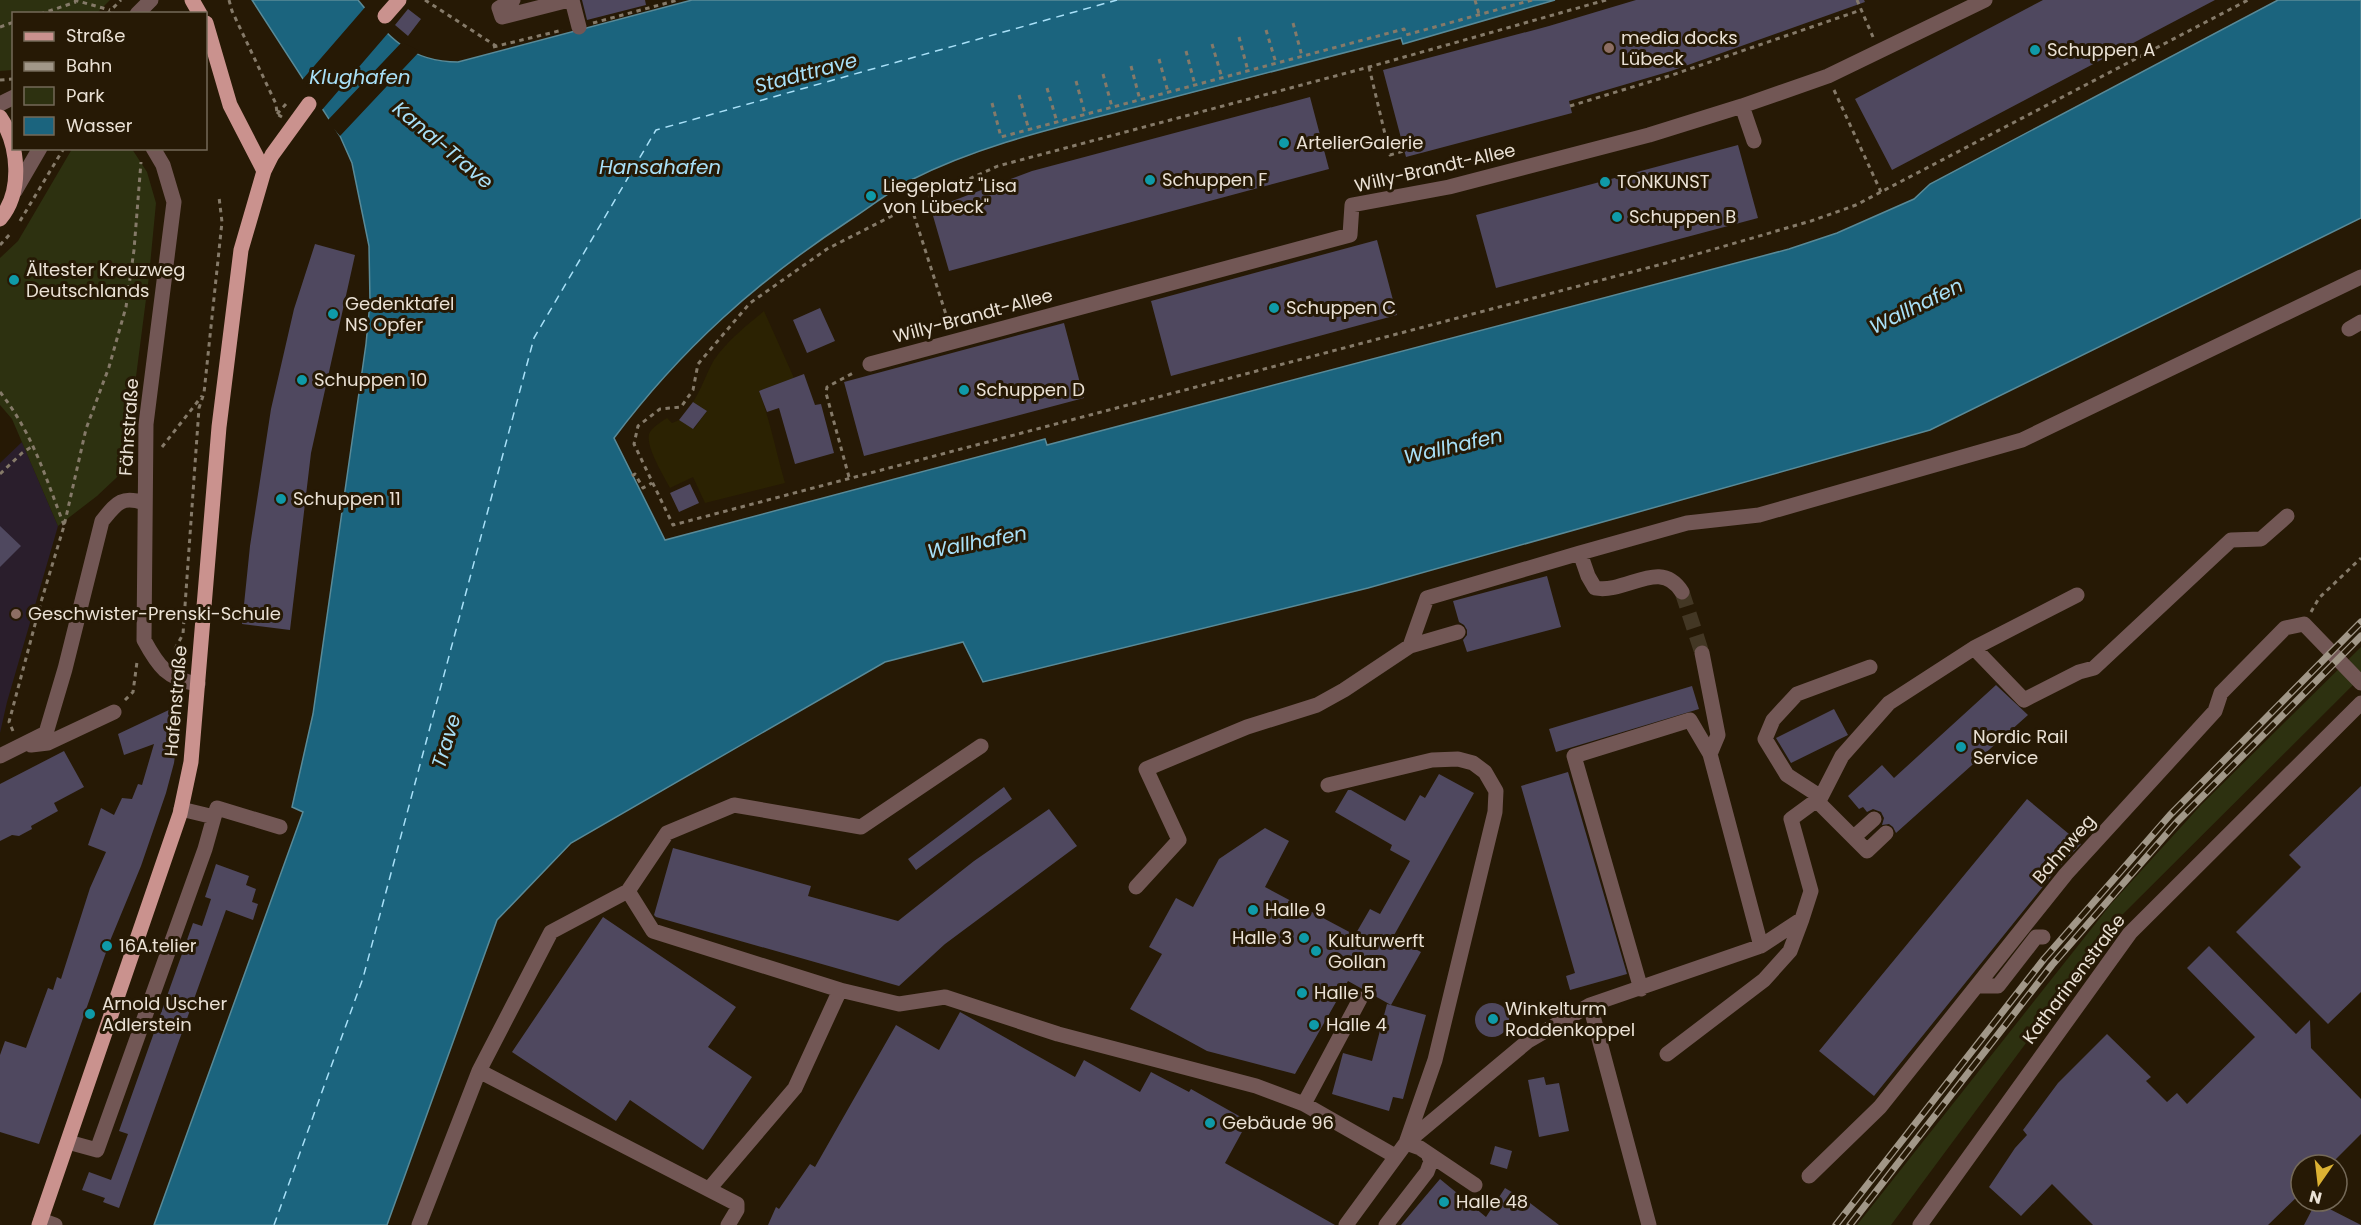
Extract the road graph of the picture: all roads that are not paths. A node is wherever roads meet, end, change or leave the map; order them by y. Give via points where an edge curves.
1 (150, 0) edge
2 (399, 0) edge
3 (513, 0) edge
4 (571, 0) edge
5 (1985, 0) edge
6 (139, 12) edge
7 (385, 16) dead end
8 (207, 26) edge
9 (579, 27) dead end
10 (309, 104) dead end
11 (1742, 106) junction
12 (0, 117) edge
13 (1754, 141) dead end
14 (39, 150) edge
15 (147, 153) edge
16 (264, 171) junction
17 (10, 195) edge
18 (0, 219) edge
19 (2361, 277) edge
20 (870, 364) road end
21 (144, 503) junction
22 (2287, 516) dead end
23 (1581, 553) junction
24 (1682, 592) tunnel mouth
25 (2077, 596) dead end
26 (1458, 632) dead end
27 (1410, 646) junction
28 (1974, 648) junction
29 (1702, 653) tunnel mouth
30 (1870, 667) dead end
31 (2359, 681) edge
32 (198, 684) junction
33 (2361, 703) edge
34 (114, 712) road end
35 (981, 746) dead end
36 (20, 747) junction
37 (1710, 754) junction
38 (0, 756) edge
39 (1328, 785) dead end
40 (1819, 798) junction
41 (181, 809) junction
42 (214, 817) junction
43 (1874, 819) dead end
44 (280, 827) dead end
45 (1886, 833) dead end
46 (1854, 837) junction
47 (1137, 887) dead end
48 (628, 891) junction
49 (1802, 919) junction
50 (2043, 937) dead end
51 (1761, 946) junction
52 (1978, 986) junction
53 (1641, 989) junction
54 (840, 990) junction
55 (1360, 999) dead end
56 (1590, 1005) junction
57 (1666, 1054) dead end
58 (479, 1071) junction
59 (1304, 1104) junction
60 (68, 1142) junction
61 (1406, 1143) junction
62 (1428, 1154) junction
63 (1395, 1156) junction
64 (1809, 1176) dead end
65 (1475, 1185) dead end
66 (709, 1189) junction
67 (45, 1223) edge
68 (419, 1225) edge
69 (728, 1225) edge
70 (1346, 1225) edge
71 (1386, 1225) edge
72 (1649, 1225) edge
73 (1920, 1225) edge

1 - 6 street
2 - 7 main road
3 - 4 street via 499,8 502,17
4 - 9 street
5 - 11 street, Willy-Brandt-Allee via 1947,13 1880,52 1828,76
8 - 16 main road via 230,105
10 - 16 main road, Hafenstraße
11 - 13 street
11 - 20 street, Willy-Brandt-Allee via 1649,135 1449,187 1352,205 1350,235
12 - 17 main road via 12,142
14 - 17 street
15 - 21 street, Fährstraße via 163,165 174,202 148,400
16 - 32 main road, Hafenstraße via 241,250 233,308
17 - 18 main road
19 - 23 street via 2022,440 1759,515 1687,523
21 - 32 street, Fährstraße via 144,640 157,663 172,677
21 - 36 street via 122,500 102,521 48,728
22 - 28 street via 2261,539 2231,540 2094,669 2079,672 2024,700
23 - 24 street via 1595,588 1606,590 1665,576 1675,581
23 - 27 street via 1427,598
25 - 28 street
26 - 27 street
27 - 47 street via 1317,705 1248,727 1146,769 1179,840
28 - 40 street via 1889,703 1842,756
29 - 37 street via 1718,735
30 - 40 street via 1797,694 1773,720 1765,739 1787,775
31 - 52 street, Bahnweg via 2307,627 2285,628 2221,693 2215,711 2066,874
32 - 41 main road, Hafenstraße via 191,762
33 - 73 street, Katharinenstraße via 2130,933
34 - 36 street via 48,743
35 - 48 street via 861,827 734,805 724,809 667,833
36 - 38 street
37 - 51 street
37 - 53 street via 1690,720 1574,756
39 - 61 street via 1443,758 1473,763 1485,772 1496,791 1495,812 1435,1060
40 - 46 street
40 - 49 street via 1791,819 1811,891
41 - 42 street
41 - 60 main road, Hafenstraße
42 - 44 street via 217,808
42 - 60 street via 97,1150
43 - 46 street
45 - 46 street via 1867,851
48 - 54 street via 653,931
48 - 58 street via 551,932
49 - 51 street
49 - 57 street via 1790,951 1764,980
50 - 52 street via 2036,938 1998,986
51 - 53 street
52 - 64 street, Bahnweg via 1880,1107
53 - 56 street
54 - 59 street via 899,1004 945,997 1058,1034 1256,1086
54 - 66 street via 795,1088
55 - 59 street
56 - 61 street via 1528,1041
56 - 72 street
58 - 66 street
58 - 68 street
59 - 63 street
60 - 67 main road, Hafenstraße
61 - 62 street
61 - 63 street
62 - 65 street
62 - 71 street via 1431,1161 1427,1172
63 - 70 street
66 - 69 street via 737,1204

